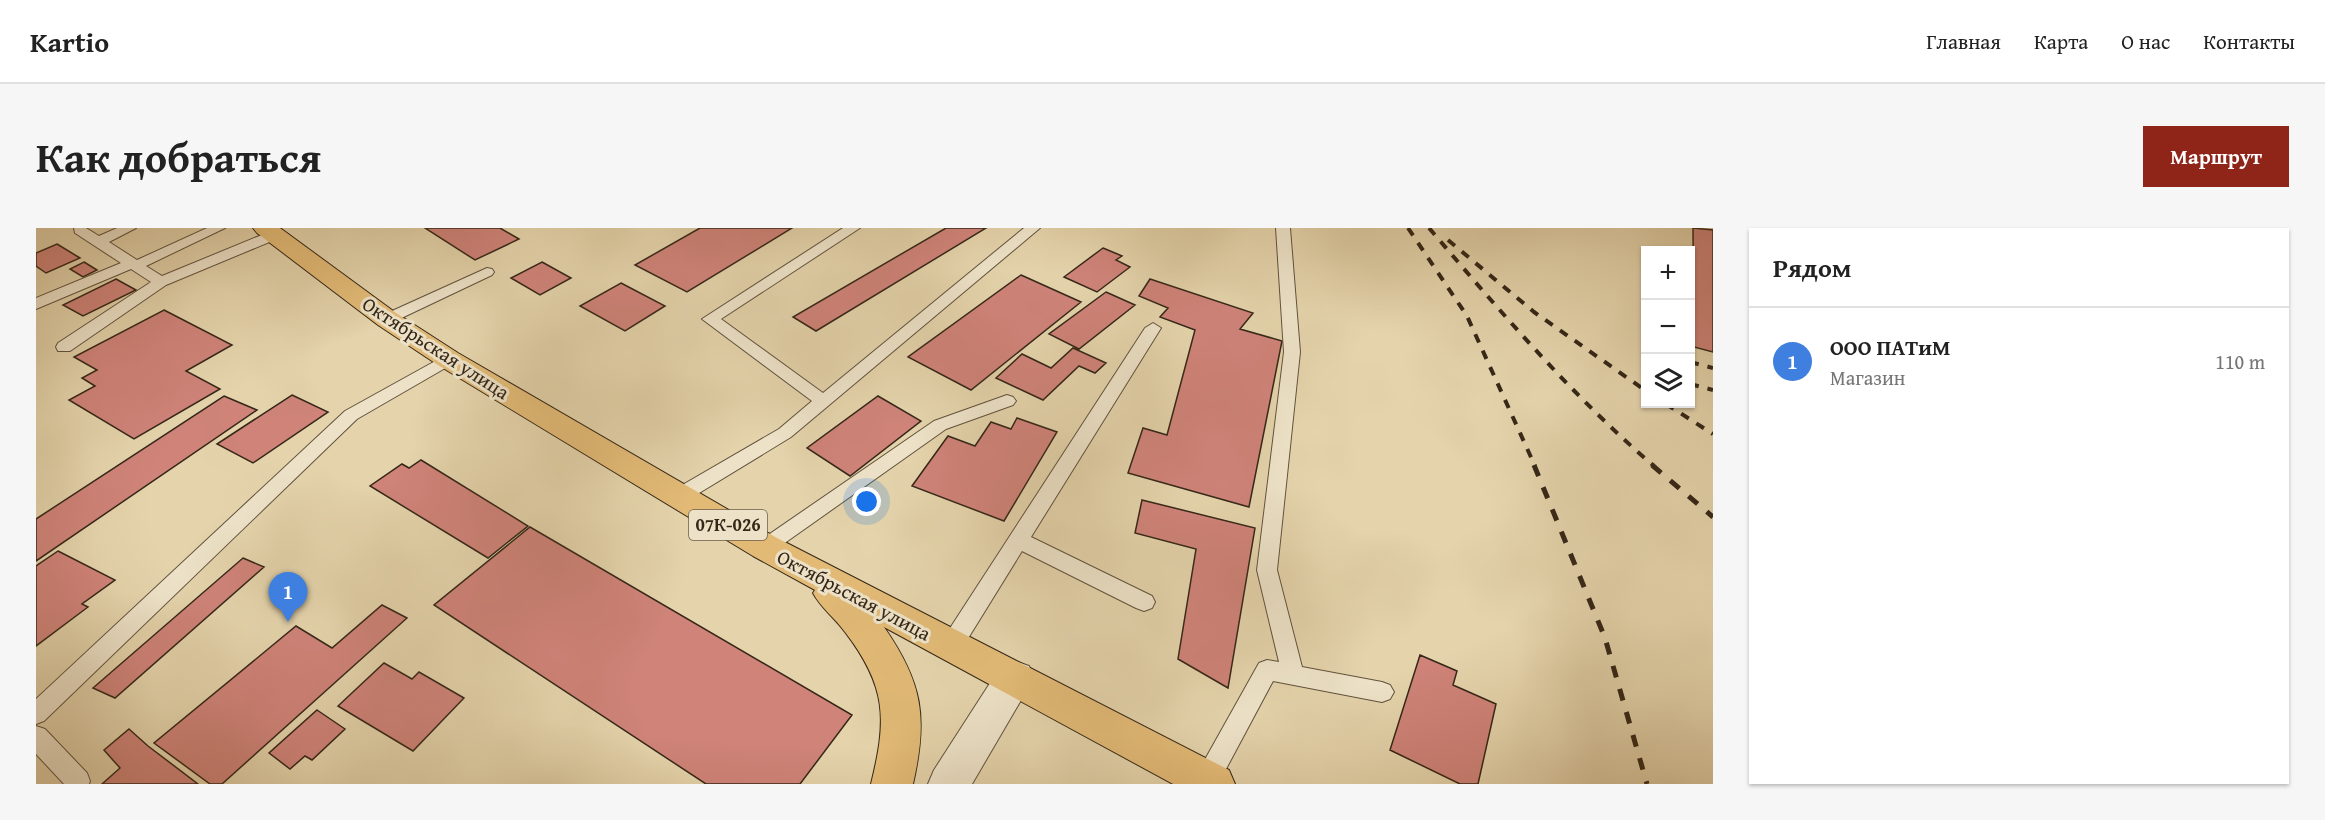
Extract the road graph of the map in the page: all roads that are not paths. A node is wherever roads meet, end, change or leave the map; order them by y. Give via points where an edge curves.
1 (129, 228) edge
2 (218, 228) edge
3 (853, 228) edge
4 (1033, 228) edge
5 (1283, 228) edge
6 (80, 230) dead end
7 (270, 232) edge
8 (99, 241) junction
9 (135, 264) junction
10 (487, 272) dead end
11 (161, 282) junction
12 (36, 304) edge
13 (387, 319) junction
14 (1153, 328) dead end
15 (64, 347) dead end
16 (448, 359) junction
17 (823, 401) junction
18 (1007, 401) dead end
19 (679, 496) junction
20 (1019, 540) junction
21 (765, 547) junction
22 (804, 570) junction
23 (1144, 602) dead end
24 (951, 646) junction
25 (1293, 675) junction
26 (1015, 678) junction
27 (1382, 692) dead end
28 (36, 714) edge
29 (36, 737) edge
30 (78, 781) dead end
31 (1210, 782) edge
32 (892, 784) edge
33 (949, 784) edge

1 - 8 lane
2 - 9 lane
3 - 17 lane via 710,319
4 - 17 lane
5 - 25 lane via 1292,352 1267,570
6 - 8 lane
7 - 11 lane
7 - 13 main road, Октябрьская улица / 07К-026
8 - 9 lane
9 - 11 lane
9 - 12 lane
10 - 13 lane
11 - 15 lane
13 - 16 main road, Октябрьская улица / 07К-026
14 - 20 lane
16 - 19 main road, Октябрьская улица / 07К-026
16 - 28 lane via 351,415
17 - 19 lane via 785,433
18 - 21 lane via 940,425
19 - 21 main road, Октябрьская улица / 07К-026
20 - 23 lane
20 - 24 lane
21 - 22 main road, Октябрьская улица / 07К-026
22 - 24 main road, Октябрьская улица / 07К-026
22 - 32 main road via 838,599 868,633 890,670 902,714
24 - 26 main road, Октябрьская улица / 07К-026
25 - 27 lane
25 - 31 lane via 1267,670
26 - 31 main road, Октябрьская улица / 07К-026
26 - 33 street
29 - 30 lane

